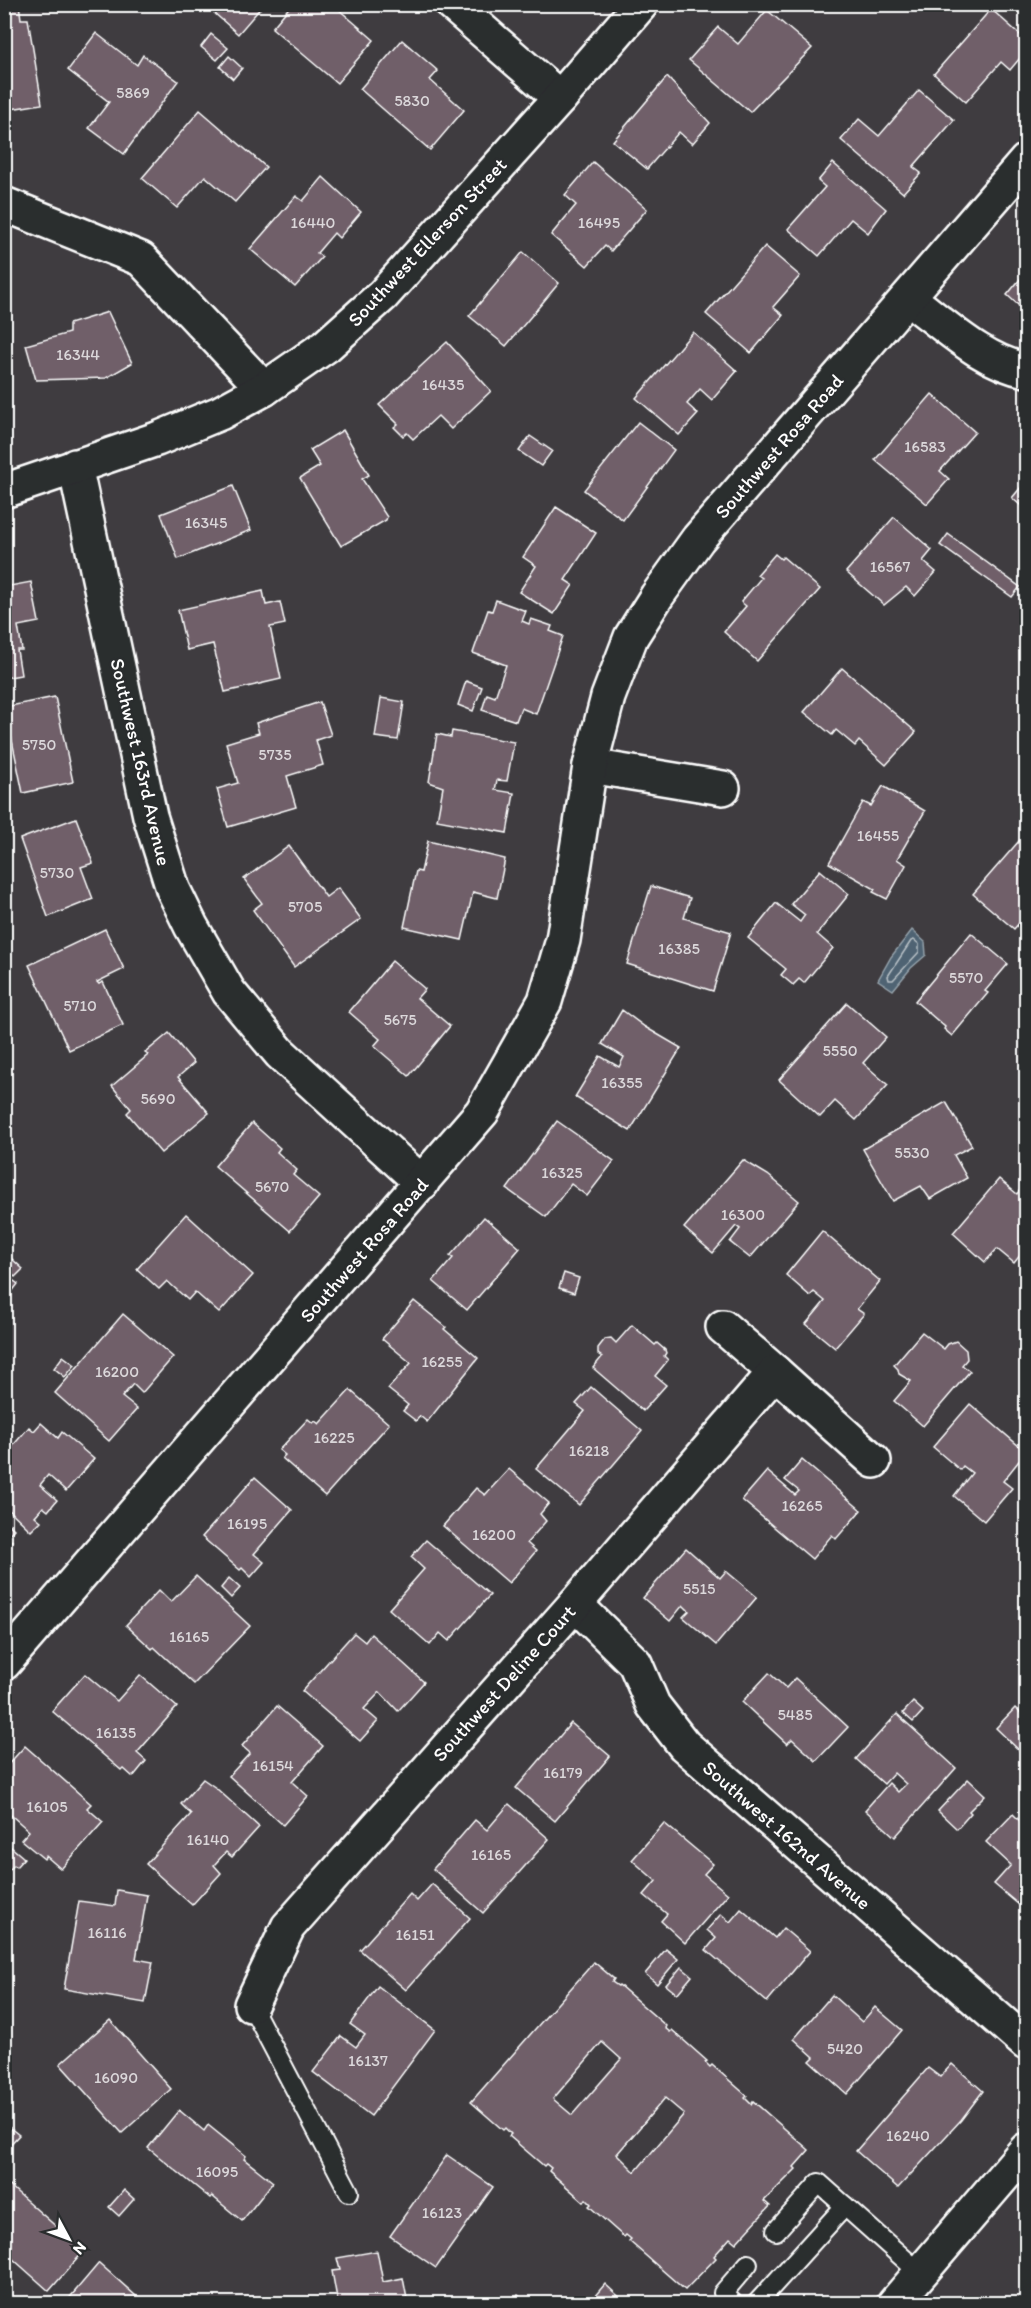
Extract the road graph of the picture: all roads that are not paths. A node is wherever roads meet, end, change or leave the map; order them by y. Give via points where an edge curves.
1 (452, 4) edge
2 (641, 4) edge
3 (560, 98) junction
4 (1026, 161) edge
5 (4, 204) edge
6 (908, 298) junction
7 (1026, 370) edge
8 (264, 389) junction
9 (75, 466) junction
10 (4, 491) edge
11 (590, 766) junction
12 (723, 788) dead end
13 (422, 1183) junction
14 (723, 1327) dead end
15 (775, 1372) junction
16 (874, 1461) dead end
17 (575, 1604) junction
18 (4, 1663) edge
19 (250, 2005) joint
20 (1026, 2043) edge
21 (1026, 2150) edge
22 (349, 2192) dead end
23 (845, 2206) junction
24 (776, 2231) dead end
25 (748, 2264) dead end
26 (920, 2273) junction
27 (734, 2304) edge
28 (756, 2304) edge
29 (894, 2304) edge

1 - 3 street
2 - 3 street, Southwest Ellerson Street
3 - 8 street, Southwest Ellerson Street via 383,295 326,346
4 - 6 street, Southwest Rosa Road
5 - 8 street via 141,259
6 - 7 street via 983,354
6 - 11 street, Southwest Rosa Road via 699,539 657,596 631,637 608,697
8 - 9 street, Southwest Ellerson Street via 158,439
9 - 10 street, Southwest Ellerson Street
9 - 13 street, Southwest 163rd Avenue via 150,816 173,889 190,926 229,992 273,1046
11 - 12 street
11 - 13 street, Southwest Rosa Road via 563,940 544,1001 482,1112
13 - 18 street, Southwest Rosa Road
14 - 15 street
15 - 16 street
15 - 17 street, Southwest Deline Court
17 - 19 street, Southwest Deline Court via 288,1927
17 - 20 street, Southwest 162nd Avenue via 635,1663 653,1704 684,1745
19 - 22 lane
21 - 26 street
23 - 24 lane via 819,2182
23 - 26 lane
23 - 28 lane
25 - 27 lane via 723,2293
26 - 29 street

